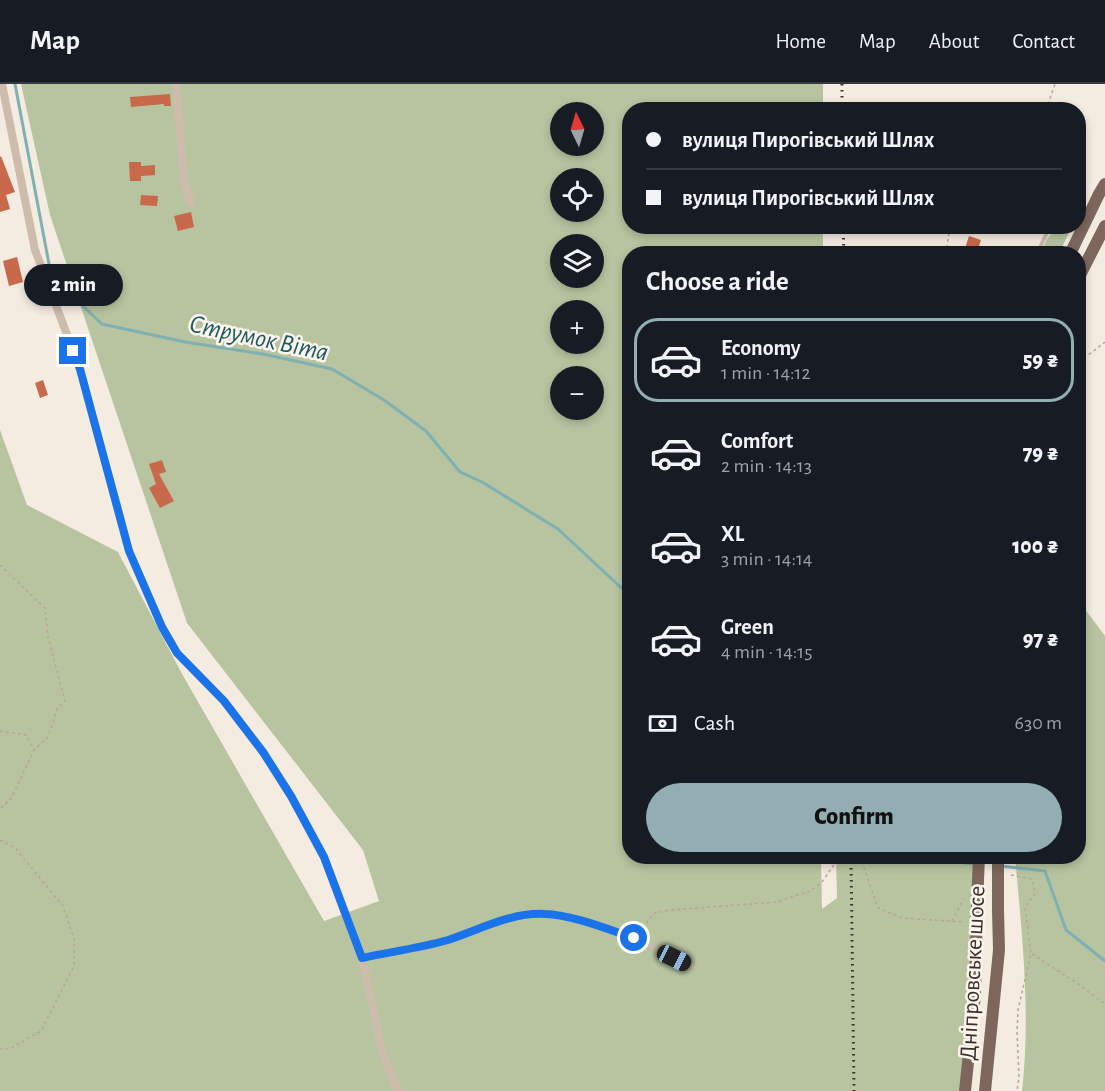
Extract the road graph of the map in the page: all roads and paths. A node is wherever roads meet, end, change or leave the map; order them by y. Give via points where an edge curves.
1 (2, 84) edge
2 (176, 84) edge
3 (1055, 84) edge
4 (1049, 102) edge
5 (1103, 186) edge
6 (191, 203) dead end
7 (1086, 214) edge
8 (1105, 226) edge
9 (1086, 263) edge
10 (1105, 342) edge
11 (1086, 356) edge
12 (0, 565) edge
13 (0, 731) edge
14 (34, 750) junction
15 (0, 809) edge
16 (0, 840) edge
17 (834, 864) edge
18 (863, 864) edge
19 (979, 864) edge
20 (998, 864) edge
21 (1008, 875) dead end
22 (964, 898) dead end
23 (952, 921) junction
24 (977, 923) junction
25 (634, 938) junction
26 (1031, 953) junction
27 (362, 958) junction
28 (694, 967) dead end
29 (1105, 1004) edge
30 (0, 1049) edge
31 (399, 1091) edge
32 (965, 1091) edge
33 (986, 1091) edge
34 (1017, 1091) edge

1 - 27 street via 35,250 80,369 129,551 177,653 224,701 291,796 324,857
2 - 6 street via 184,180
3 - 4 path
5 - 7 main road
8 - 9 main road
10 - 11 path
12 - 14 path via 45,608 48,637 65,701 58,707 48,737
13 - 14 path via 26,735
14 - 15 path via 11,799
16 - 30 path via 15,848 63,906 74,939 75,966 41,1031 11,1048
17 - 25 path via 809,892 777,902 655,913
18 - 23 path via 878,908 902,918
19 - 24 main road, Дніпровське шосе, bridge
20 - 33 main road, Дніпровське шосе, bridge via 999,950
21 - 26 path via 1032,879 1035,894 1025,907
22 - 23 path
23 - 24 path
24 - 32 main road, Дніпровське шосе via 975,995
25 - 27 lane via 563,916 528,914 447,940
25 - 28 lane
26 - 29 path
26 - 34 path via 1018,1010
27 - 31 street via 382,1051

